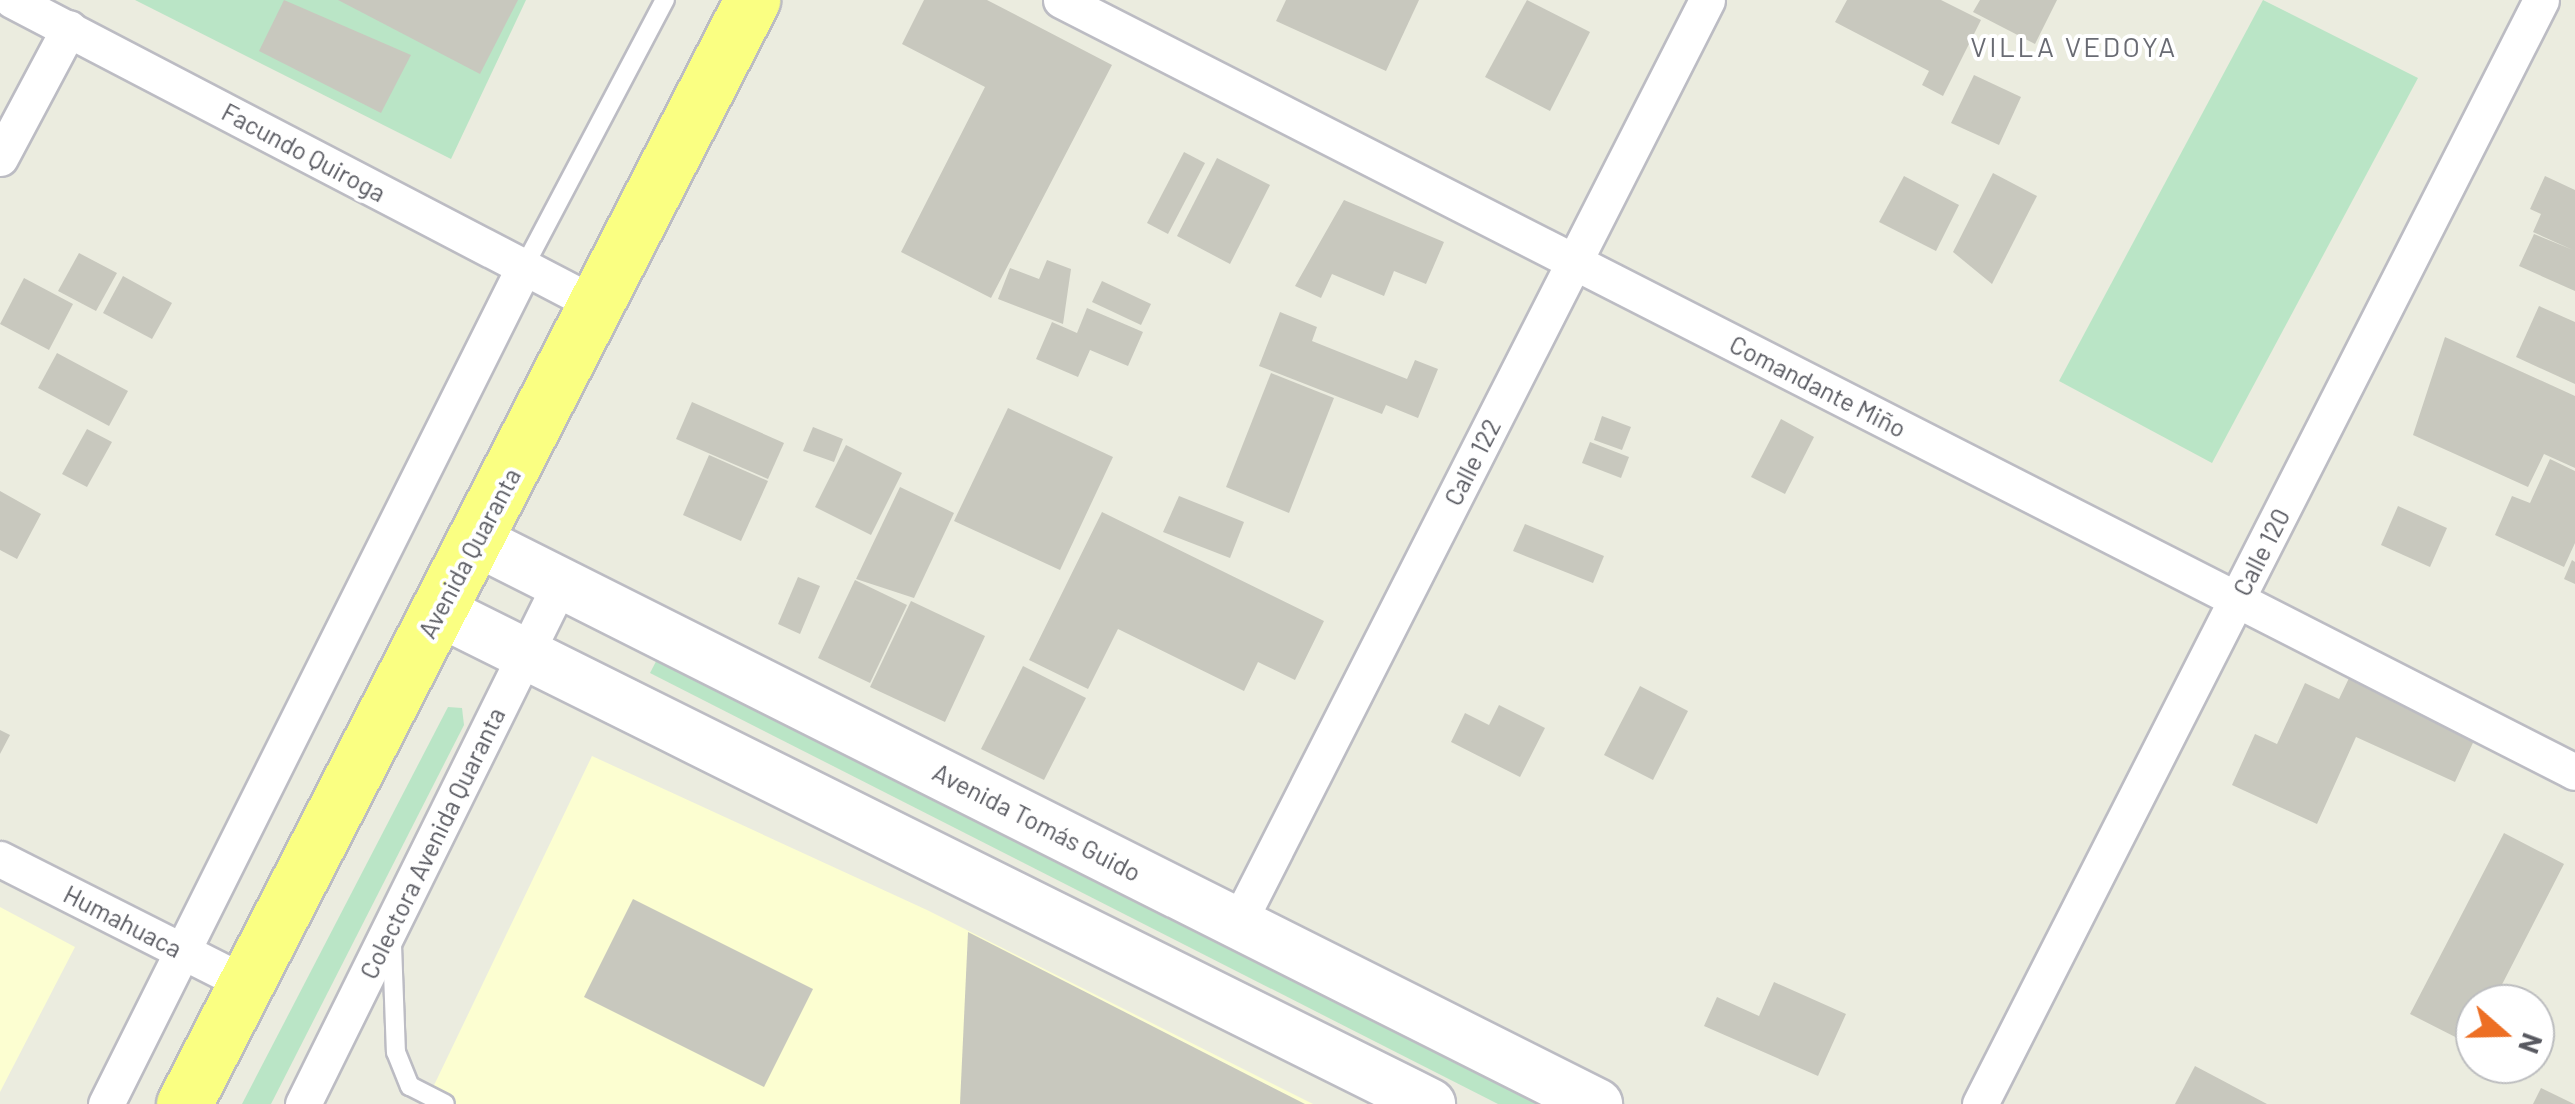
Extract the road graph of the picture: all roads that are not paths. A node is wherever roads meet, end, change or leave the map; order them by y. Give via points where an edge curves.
1 (12, 0) edge
2 (665, 0) edge
3 (752, 0) edge
4 (1061, 0) edge
5 (1707, 0) edge
6 (2541, 0) edge
7 (69, 28) junction
8 (0, 158) edge
9 (1574, 262) junction
10 (524, 267) junction
11 (596, 304) junction
12 (476, 540) junction
13 (561, 582) junction
14 (2237, 599) junction
15 (438, 611) junction
16 (526, 655) junction
17 (2575, 772) edge
18 (0, 859) edge
19 (392, 923) junction
20 (1238, 923) junction
21 (184, 952) junction
22 (247, 984) junction
23 (106, 1104) edge
24 (184, 1104) edge
25 (303, 1104) edge
26 (446, 1104) edge
27 (1430, 1104) edge
28 (1597, 1104) edge
29 (1980, 1104) edge

1 - 7 street, Facundo Quiroga
2 - 10 lane
3 - 11 highway, Avenida Quaranta
4 - 9 street, Comandante Miño
5 - 9 street, Calle 122
6 - 14 street, Calle 120
7 - 8 street
7 - 10 street, Facundo Quiroga
9 - 14 street, Comandante Miño
9 - 20 street, Calle 122
10 - 11 street, Facundo Quiroga
10 - 21 street
11 - 12 highway, Avenida Quaranta
12 - 13 main road, Avenida Tomás Guido
12 - 15 highway, Avenida Quaranta
13 - 16 street, Colectora Avenida Quaranta
13 - 20 main road, Avenida Tomás Guido
14 - 17 street, Comandante Miño
14 - 29 street, Calle 120
15 - 16 main road
15 - 22 highway, Avenida Quaranta
16 - 19 street, Colectora Avenida Quaranta
16 - 27 main road
18 - 21 street, Humahuaca
19 - 25 street, Colectora Avenida Quaranta
19 - 26 lane via 396,1052 410,1086
20 - 28 main road, Avenida Tomás Guido
21 - 22 street, Humahuaca
21 - 23 street
22 - 24 highway, Avenida Quaranta

